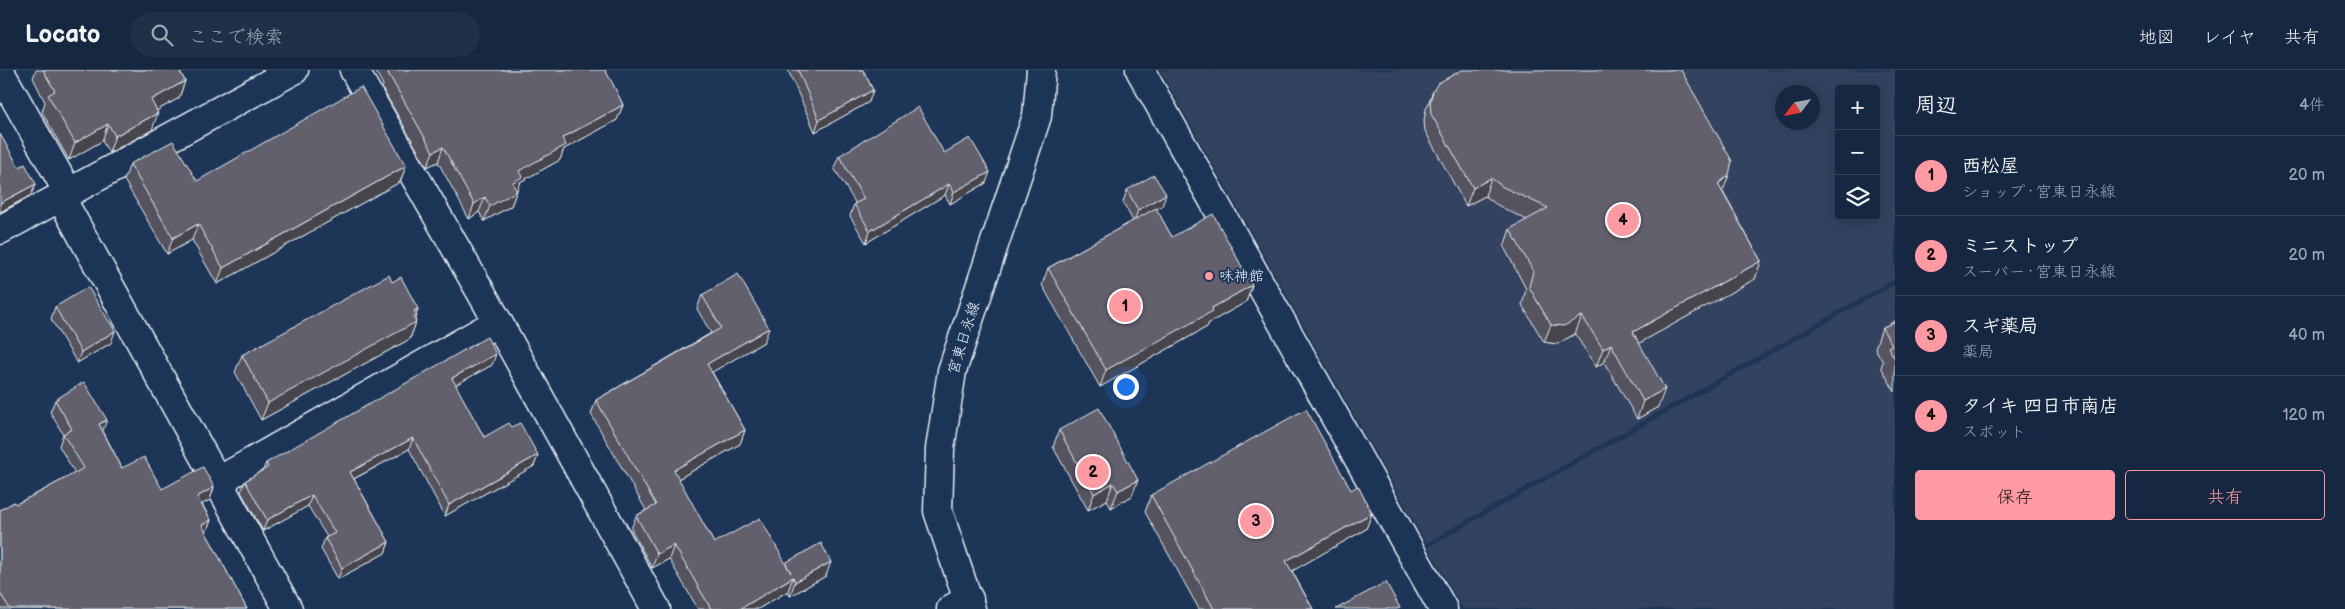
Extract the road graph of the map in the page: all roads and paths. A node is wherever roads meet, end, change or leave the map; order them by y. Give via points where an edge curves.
1 (294, 70) edge
2 (354, 70) edge
3 (1041, 70) edge
4 (1140, 70) edge
5 (0, 72) edge
6 (64, 194) junction
7 (0, 230) edge
8 (498, 322) junction
9 (221, 488) junction
10 (964, 606) edge
11 (288, 609) edge
12 (656, 609) edge
13 (1442, 609) edge

1 - 6 street
2 - 8 street
3 - 10 street, 宮東日永線 via 1037,116 952,370 940,449 938,511
4 - 13 street
5 - 6 street
6 - 7 street
6 - 9 street
8 - 9 street via 228,475
8 - 12 street
9 - 11 street

